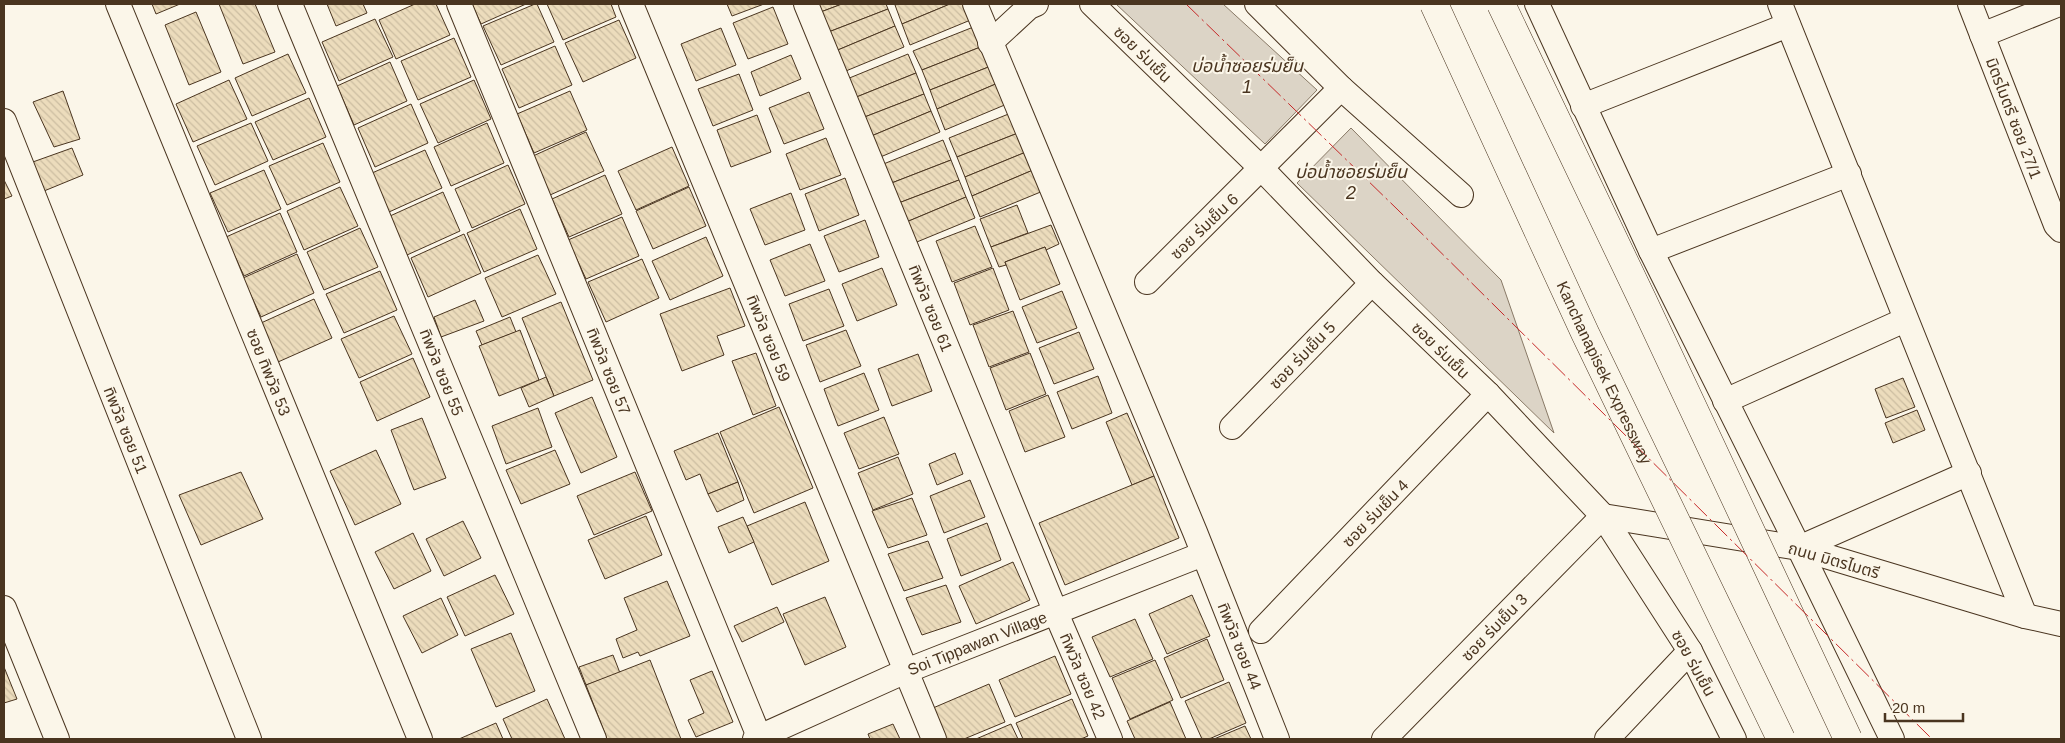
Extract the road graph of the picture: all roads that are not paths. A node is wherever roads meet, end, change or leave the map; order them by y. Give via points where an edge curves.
1 (118, 4) edge
2 (290, 4) edge
3 (458, 4) edge
4 (631, 4) edge
5 (806, 4) edge
6 (975, 4) edge
7 (1092, 4) edge
8 (1257, 4) edge
9 (1434, 4) edge
10 (1501, 4) edge
11 (1536, 4) edge
12 (1970, 4) edge
13 (2059, 4) edge
14 (1031, 5) edge
15 (1784, 14) edge
16 (1982, 35) junction
17 (990, 43) junction
18 (1341, 88) junction
19 (1583, 106) junction
20 (4, 121) edge
21 (1262, 169) junction
22 (1848, 174) junction
23 (1461, 195) dead end
24 (2061, 230) edge
25 (1651, 251) junction
26 (1147, 282) dead end
27 (1372, 283) junction
28 (1905, 320) junction
29 (1488, 394) junction
30 (1725, 400) junction
31 (1232, 427) dead end
32 (1969, 473) junction
33 (1603, 516) junction
34 (1799, 548) junction
35 (1203, 554) junction
36 (4, 608) edge
37 (1056, 613) junction
38 (2024, 616) junction
39 (2061, 624) edge
40 (1261, 631) dead end
41 (1690, 651) junction
42 (906, 671) junction
43 (57, 739) edge
44 (249, 739) edge
45 (420, 739) edge
46 (594, 739) edge
47 (758, 739) edge
48 (934, 739) edge
49 (1110, 739) edge
50 (1277, 739) edge
51 (1384, 739) edge
52 (1607, 739) edge
53 (1734, 739) edge
54 (1782, 739) edge
55 (1848, 739) edge
56 (1892, 739) edge

1 - 45 street, ซอย ทิพวัล 53
2 - 46 street, ทิพวัล ซอย 55
3 - 47 street, ทิพวัล ซอย 57
4 - 42 street, ทิพวัล ซอย 59
5 - 37 street, ทิพวัล ซอย 61
6 - 17 street, ทิพวัล ซอย 44
7 - 21 street, ซอย ร่มเย็น
8 - 18 street
9 - 54 highway, Kanchanapisek Expressway, bridge via 1590,342
10 - 55 highway, bridge
11 - 19 street
12 - 16 street, มิตรไมตรี ซอย 27/1
13 - 16 street
14 - 17 street
15 - 19 street
15 - 22 street
16 - 24 street, มิตรไมตรี ซอย 27/1 via 2056,225
17 - 35 street, ทิพวัล ซอย 44
18 - 21 street, ซอย ร่มเย็น 6
18 - 23 street
19 - 25 street
20 - 44 street, ทิพวัล ซอย 51
21 - 26 street, ซอย ร่มเย็น 6
21 - 27 street, ซอย ร่มเย็น
22 - 25 street
22 - 28 street
25 - 30 street
27 - 29 street, ซอย ร่มเย็น
27 - 31 street, ซอย ร่มเย็น 5
28 - 30 street
28 - 32 street
29 - 33 street, ซอย ร่มเย็น
29 - 40 street, ซอย ร่มเย็น 4
30 - 34 street
32 - 34 street
32 - 38 street
33 - 34 street, ถนน มิตรไมตรี
33 - 41 street, ซอย ร่มเย็น
33 - 51 street, ซอย ร่มเย็น 3
34 - 38 street, ถนน มิตรไมตรี
34 - 56 street
35 - 37 street, Soi Tippawan Village
35 - 50 street, ทิพวัล ซอย 44
36 - 43 street
37 - 42 street, Soi Tippawan Village
37 - 49 street, ทิพวัล ซอย 42
38 - 39 street, ถนน มิตรไมตรี
41 - 52 street
41 - 53 street, ซอย ร่มเย็น
42 - 47 street, Soi Tippawan Village
42 - 48 street, ทิพวัล ซอย 59

